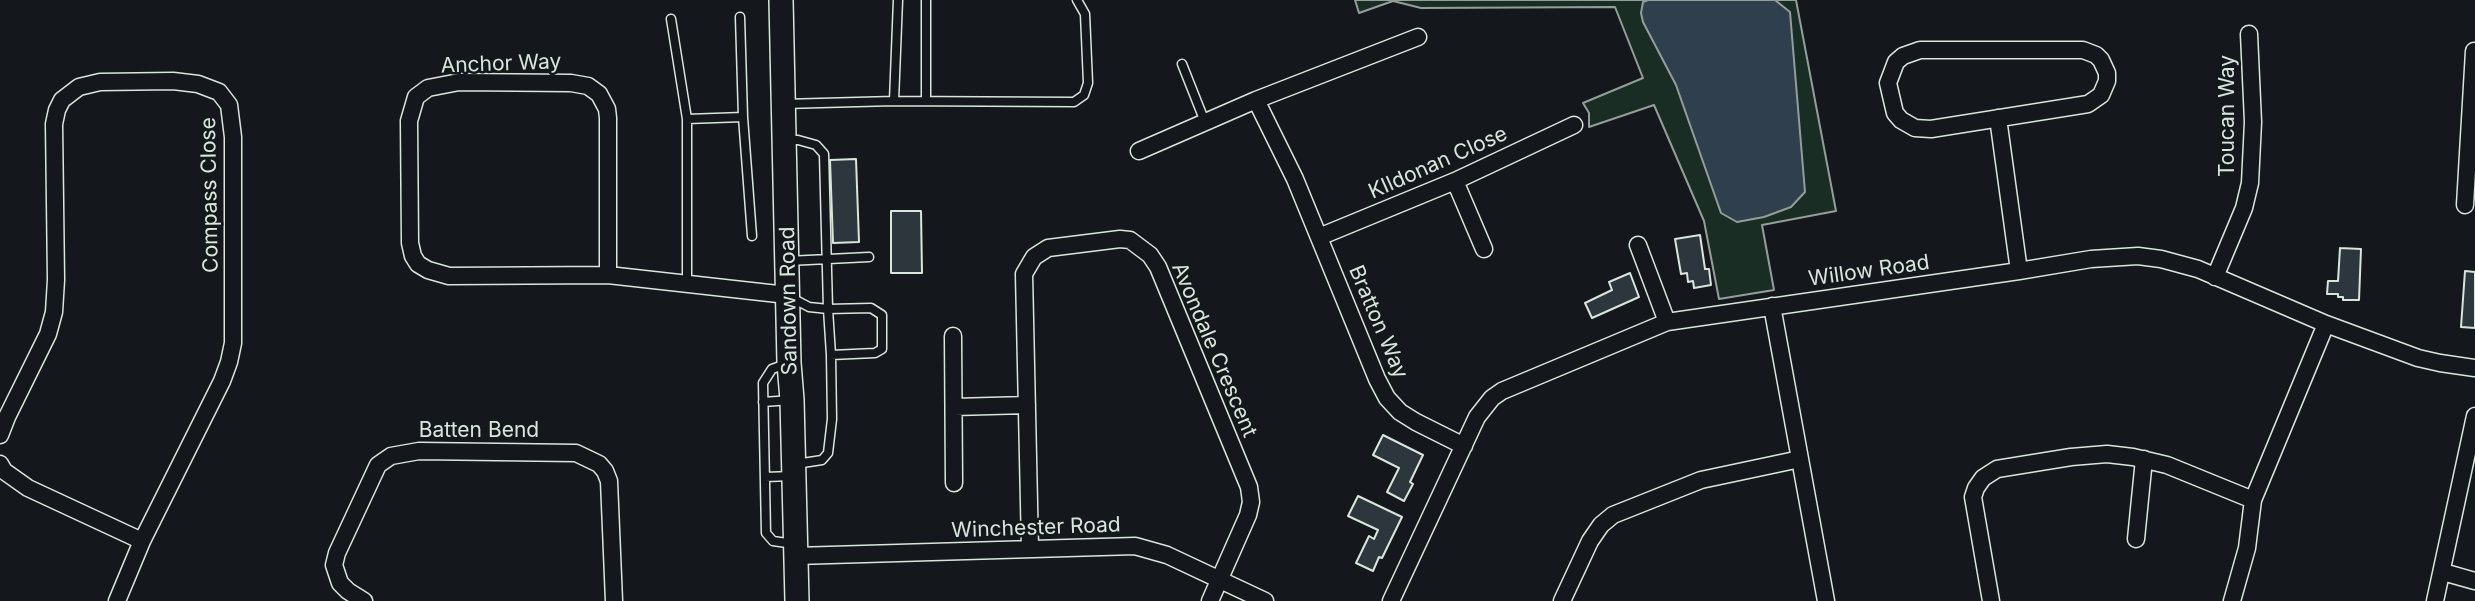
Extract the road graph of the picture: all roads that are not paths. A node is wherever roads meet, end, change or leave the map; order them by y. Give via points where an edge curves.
1 (781, 0) edge
2 (898, 0) edge
3 (926, 0) edge
4 (1077, 0) edge
5 (740, 17) dead end
6 (671, 19) dead end
7 (2249, 34) dead end
8 (1418, 37) dead end
9 (2474, 51) edge
10 (1182, 64) dead end
11 (1256, 100) junction
12 (894, 101) junction
13 (926, 101) junction
14 (784, 104) junction
15 (743, 117) junction
16 (1998, 118) junction
17 (687, 119) junction
18 (1205, 122) junction
19 (1574, 125) dead end
20 (785, 140) junction
21 (1139, 150) dead end
22 (2471, 176) edge
23 (1455, 181) junction
24 (2465, 205) dead end
25 (752, 236) dead end
26 (1319, 237) junction
27 (1638, 245) dead end
28 (1484, 248) dead end
29 (869, 257) dead end
30 (827, 259) junction
31 (788, 261) junction
32 (2019, 271) junction
33 (608, 275) junction
34 (2216, 277) junction
35 (687, 284) junction
36 (788, 295) junction
37 (1772, 306) junction
38 (828, 309) junction
39 (1667, 322) junction
40 (2326, 324) junction
41 (953, 336) dead end
42 (831, 355) junction
43 (789, 363) junction
44 (2475, 368) edge
45 (792, 400) junction
46 (763, 402) junction
47 (1027, 405) junction
48 (954, 407) junction
49 (2475, 416) edge
50 (0, 435) edge
51 (1464, 446) junction
52 (1801, 459) junction
53 (2144, 459) junction
54 (0, 464) edge
55 (793, 470) junction
56 (765, 477) junction
57 (954, 483) dead end
58 (2253, 500) junction
59 (2136, 539) dead end
60 (142, 541) junction
61 (1030, 549) junction
62 (795, 550) junction
63 (2443, 572) junction
64 (1220, 579) junction
65 (2475, 581) edge
66 (117, 601) edge
67 (364, 601) edge
68 (614, 601) edge
69 (797, 601) edge
70 (1210, 601) edge
71 (1265, 601) edge
72 (1391, 601) edge
73 (1562, 601) edge
74 (1826, 601) edge
75 (1991, 601) edge
76 (2232, 601) edge
77 (2435, 601) edge

1 - 14 street, Sandown Road
2 - 12 lane
3 - 13 lane
4 - 13 lane via 1085,14 1088,83 1077,101
5 - 15 lane
6 - 17 lane
7 - 34 street, Toucan Way via 2250,183 2245,208
8 - 11 street
9 - 22 street
10 - 18 lane
11 - 18 street
11 - 26 street, Bratton Way
12 - 13 lane
12 - 14 lane
14 - 20 street, Sandown Road
15 - 17 lane
15 - 25 lane
16 - 16 street via 1931,129 1907,125 1891,104 1888,83 1892,68 1903,56 1920,50 2083,50 2096,55 2104,66 2105,88 2088,104
16 - 32 street
17 - 35 lane
18 - 21 street
19 - 23 street, KIldonan Close
20 - 30 lane via 823,151
20 - 31 street, Sandown Road
22 - 24 street
23 - 26 street, KIldonan Close
23 - 28 street
26 - 51 street, Bratton Way via 1387,398 1416,422
27 - 39 street
29 - 30 lane
30 - 31 lane
30 - 38 lane
31 - 36 street, Sandown Road
32 - 34 street, Willow Road via 2138,256 2180,263
32 - 37 street, Willow Road
33 - 33 street, Anchor Way via 449,276 418,264 410,243 409,121 416,97 428,88 459,82 571,83 599,94 608,118
33 - 35 street, Anchor Way
34 - 40 street, Willow Road
35 - 36 street, Anchor Way
36 - 38 lane via 810,307
36 - 43 street, Sandown Road
37 - 39 street, Willow Road
37 - 52 street
38 - 42 lane
38 - 42 lane via 871,309 882,315 882,349
39 - 51 street, Willow Road via 1502,391 1484,407
40 - 44 street, Willow Road via 2418,358
40 - 58 street
41 - 48 street
42 - 55 lane via 828,453 822,460
43 - 45 street, Sandown Road
43 - 46 lane via 769,372 763,383
45 - 46 lane
45 - 55 street, Sandown Road
46 - 56 lane
47 - 48 street
47 - 61 street, Avondale Crescent
47 - 64 street, Avondale Crescent via 1022,281 1029,263 1048,248 1120,239 1139,245 1158,267 1249,487 1248,515
48 - 57 street
49 - 63 street
50 - 60 street, Compass Close via 54,312 54,124 62,100 79,87 100,82 173,81 219,92 229,105 233,137 233,343 222,381
51 - 72 street, Willow Road
52 - 73 street via 1700,480 1613,515 1590,541
52 - 74 street
53 - 58 street
53 - 59 street
53 - 75 street via 2107,454 2071,457 1997,470 1983,478 1974,492 1973,508
54 - 60 street via 29,488
55 - 56 lane
55 - 62 street, Sandown Road
56 - 62 lane via 768,536
58 - 76 street via 2247,548
60 - 66 street, Compass Close
61 - 62 street, Winchester Road
61 - 64 street, Winchester Road via 1143,547
62 - 69 street, Sandown Road
63 - 65 street
63 - 77 street
64 - 70 street, Avondale Crescent
64 - 71 street, Winchester Road
67 - 68 street, Batten Bend via 340,583 334,565 337,553 378,465 391,456 419,451 576,453 599,464 609,481

